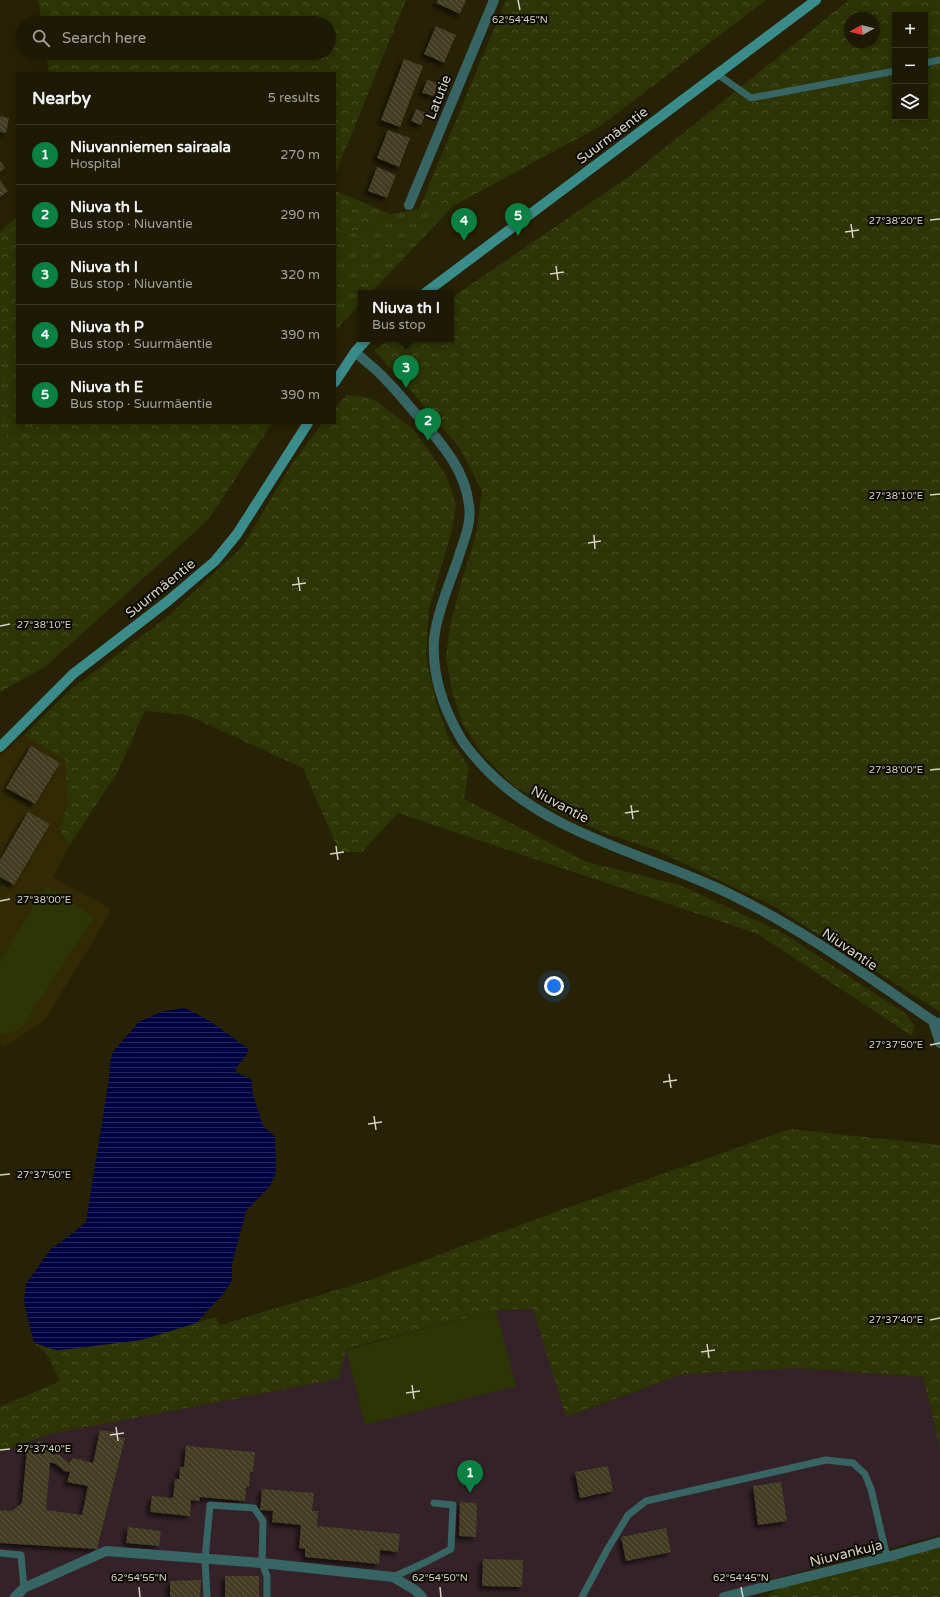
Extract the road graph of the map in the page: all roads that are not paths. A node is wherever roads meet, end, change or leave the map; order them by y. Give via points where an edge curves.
1 (494, 0) edge
2 (816, 0) edge
3 (940, 60) edge
4 (928, 62) edge
5 (892, 72) edge
6 (717, 74) junction
7 (409, 205) dead end
8 (429, 290) edge
9 (364, 342) edge
10 (355, 352) junction
11 (336, 380) edge
12 (307, 424) edge
13 (0, 747) edge
14 (936, 1023) edge
15 (940, 1043) edge
16 (434, 1503) dead end
17 (940, 1542) edge
18 (0, 1553) edge
19 (887, 1557) junction
20 (205, 1560) junction
21 (262, 1563) junction
22 (393, 1577) junction
23 (24, 1588) junction
24 (759, 1589) junction
25 (15, 1597) edge
26 (206, 1597) edge
27 (267, 1597) edge
28 (422, 1597) edge
29 (582, 1597) edge
30 (724, 1597) edge
31 (752, 1597) edge

1 - 7 street, Latutie
2 - 6 main road, Suurmäentie
3 - 4 lane
5 - 6 lane via 751,98
6 - 8 main road, Suurmäentie
9 - 10 main road
10 - 11 main road
10 - 14 street, Niuvantie via 384,377 448,451 464,480 470,507 468,525 434,638 434,664 443,699 460,737 478,760 498,782 535,809 618,849 666,866 743,901 795,929
12 - 13 main road, Suurmäentie via 237,534 215,561 168,601 73,674
14 - 15 street
16 - 22 lane via 452,1505 451,1549
17 - 19 street, Niuvankuja
18 - 23 lane via 20,1555
19 - 24 street, Niuvankuja
19 - 29 lane via 865,1474 853,1463 826,1460 646,1501 628,1515
20 - 21 street
20 - 21 lane via 210,1506 254,1508 263,1521
20 - 23 street via 106,1551
20 - 26 lane
21 - 22 street
21 - 27 lane via 267,1576
22 - 28 street
23 - 25 street
24 - 30 street, Niuvankuja
24 - 31 street

